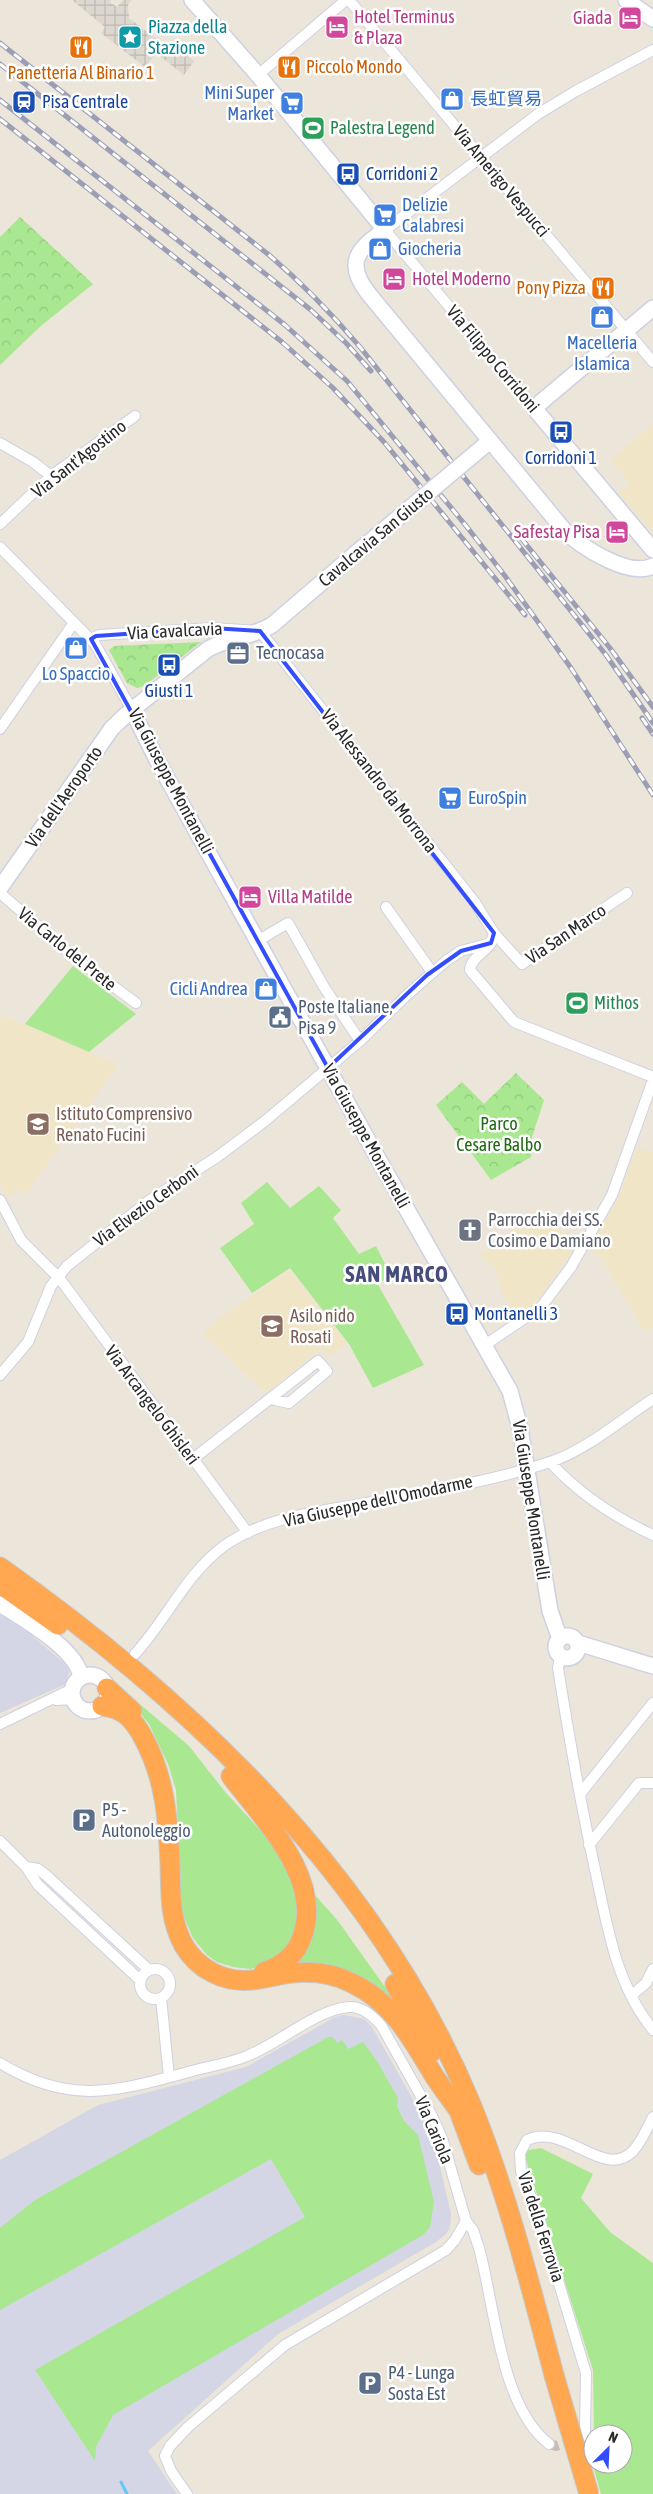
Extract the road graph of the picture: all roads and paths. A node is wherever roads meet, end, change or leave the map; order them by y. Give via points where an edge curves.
1 (348, 0) edge
2 (626, 0) edge
3 (201, 7) edge
4 (653, 19) edge
5 (653, 50) edge
6 (258, 75) junction
7 (481, 156) junction
8 (385, 230) junction
9 (653, 308) edge
10 (627, 330) junction
11 (653, 362) edge
12 (534, 408) junction
13 (135, 416) dead end
14 (0, 443) edge
15 (487, 444) junction
16 (51, 476) junction
17 (0, 524) edge
18 (0, 546) edge
19 (653, 550) edge
20 (648, 570) edge
21 (73, 624) junction
22 (260, 631) junction
23 (91, 639) junction
24 (132, 710) junction
25 (0, 729) edge
26 (0, 888) edge
27 (0, 893) edge
28 (628, 893) dead end
29 (386, 907) dead end
30 (492, 938) junction
31 (259, 940) junction
32 (432, 972) junction
33 (136, 1003) dead end
34 (360, 1041) junction
35 (328, 1068) junction
36 (653, 1079) edge
37 (0, 1200) edge
38 (57, 1277) junction
39 (485, 1345) junction
40 (0, 1375) edge
41 (271, 1399) junction
42 (653, 1399) edge
43 (193, 1459) junction
44 (550, 1462) junction
45 (527, 1468) junction
46 (653, 1523) edge
47 (642, 1530) junction
48 (248, 1533) junction
49 (653, 1535) edge
50 (0, 1568) edge
51 (0, 1584) edge
52 (0, 1604) edge
53 (560, 1640) junction
54 (56, 1643) junction
55 (578, 1643) junction
56 (135, 1654) dead end
57 (560, 1655) junction
58 (653, 1666) edge
59 (102, 1682) junction
60 (75, 1688) junction
61 (162, 1702) junction
62 (653, 1702) edge
63 (102, 1706) junction
64 (0, 1724) edge
65 (231, 1776) junction
66 (653, 1783) edge
67 (580, 1794) junction
68 (0, 1840) edge
69 (589, 1845) junction
70 (26, 1867) junction
71 (653, 1969) edge
72 (149, 1970) junction
73 (140, 1980) junction
74 (631, 1996) junction
75 (161, 1998) junction
76 (653, 2030) edge
77 (0, 2063) edge
78 (169, 2077) junction
79 (460, 2111) junction
80 (653, 2117) edge
81 (466, 2221) junction
82 (549, 2377) junction
83 (585, 2424) edge
84 (550, 2444) dead end
85 (187, 2494) edge
86 (576, 2494) edge
87 (589, 2494) edge

1 - 6 street
1 - 7 street, Via Amerigo Vespucci
2 - 4 street
3 - 6 street, Via Filippo Corridoni
5 - 7 street via 538,114
6 - 8 street, Via Filippo Corridoni
7 - 8 street
7 - 10 street, Via Amerigo Vespucci
8 - 12 street, Via Filippo Corridoni
8 - 15 street via 359,252 355,266 358,278
9 - 10 street
10 - 11 street, Via Amerigo Vespucci
10 - 12 street
12 - 19 street, Via Filippo Corridoni
13 - 16 street, Via Sant'Agostino
14 - 16 street
15 - 20 street via 578,543 600,556
15 - 22 street, Cavalcavia San Giusto, bridge via 284,615
16 - 17 street, Via Sant'Agostino
18 - 21 street, Via Giuseppe Montanelli
21 - 23 street, Via Giuseppe Montanelli
21 - 25 street
22 - 23 street, Via Cavalcavia via 212,628 99,635
22 - 24 street, Cavalcavia San Giusto via 208,649
22 - 30 street, Via Alessandro da Morrona via 474,902
23 - 24 street, Via Giuseppe Montanelli
24 - 26 street, Via dell'Aeroporto via 107,735
24 - 31 street, Via Giuseppe Montanelli
27 - 33 street, Via Carlo del Prete via 75,958
28 - 30 street, Via San Marco via 522,964
29 - 32 street
30 - 32 street via 461,951
30 - 36 street via 485,952 472,961 470,970 514,1022
31 - 34 street via 288,922 328,994
31 - 35 street, Via Giuseppe Montanelli
32 - 34 street
34 - 35 street
35 - 38 street, Via Elvezio Cerboni via 223,1152 118,1224
35 - 39 street, Via Giuseppe Montanelli
36 - 39 street via 612,1195 571,1267 541,1307
37 - 38 street, Via Arcangelo Ghisleri via 21,1240
38 - 40 street, Via Elvezio Cerboni via 28,1342
38 - 43 street, Via Arcangelo Ghisleri
39 - 45 street, Via Giuseppe Montanelli via 514,1400
41 - 41 street via 318,1361 327,1371 289,1403
41 - 43 street
42 - 44 street, Via Giuseppe dell'Omodarme via 582,1446
43 - 48 street, Via Arcangelo Ghisleri
44 - 45 street, Via Giuseppe dell'Omodarme
44 - 47 street via 584,1494 614,1516
45 - 48 street, Via Giuseppe dell'Omodarme via 395,1498 293,1516
45 - 53 street, Via Giuseppe Montanelli via 550,1611
46 - 47 street
47 - 49 street
48 - 56 street, Via Giuseppe dell'Omodarme via 224,1546 197,1570
50 - 61 highway via 90,1634
51 - 61 highway
52 - 54 street
53 - 55 street via 570,1636
53 - 57 street via 557,1646
54 - 59 street via 76,1654
54 - 60 street via 77,1666
55 - 57 street via 572,1657
55 - 58 street
57 - 67 street via 558,1668
59 - 60 street via 90,1675
59 - 63 street via 107,1697
59 - 65 highway via 138,1719 163,1765 172,1805 178,1912 187,1938 198,1954 219,1970 253,1974 269,1970 288,1959 300,1943 308,1909 303,1883 291,1856
60 - 63 street via 76,1705 85,1710 96,1710
60 - 64 street
61 - 65 highway
61 - 82 highway via 231,1758 297,1828 364,1915 425,2009 487,2146 513,2224
62 - 67 street
63 - 79 highway via 118,1708 128,1715 157,1768 168,1827 172,1913 184,1944 195,1960 209,1971 229,1979 245,1981 293,1973 320,1973 342,1978 367,1991 402,2024
65 - 79 highway via 313,1867 381,1962 434,2054
66 - 69 street via 638,1783
67 - 69 street
68 - 70 street
69 - 74 street via 616,1965
70 - 72 street via 38,1869 47,1876
70 - 73 street via 38,1885
71 - 74 street via 646,1982
72 - 73 street
72 - 75 street via 162,1971 168,1978 169,1989
73 - 75 street via 145,1996
74 - 76 street
75 - 78 street
77 - 78 street, Via Cariola via 46,2084 97,2092
78 - 81 street, Via Cariola via 247,2056 336,2009 362,2009 381,2025 431,2114 442,2138
79 - 82 highway
80 - 83 street, Via della Ferrovia via 640,2142 630,2154 620,2158 600,2158 565,2140 545,2135 527,2140 520,2153 523,2177 541,2224 586,2373
81 - 84 street via 473,2230 481,2253 513,2392 524,2415
81 - 85 street via 456,2240 446,2250 285,2345 188,2427 165,2456
82 - 86 highway
82 - 87 highway, bridge

